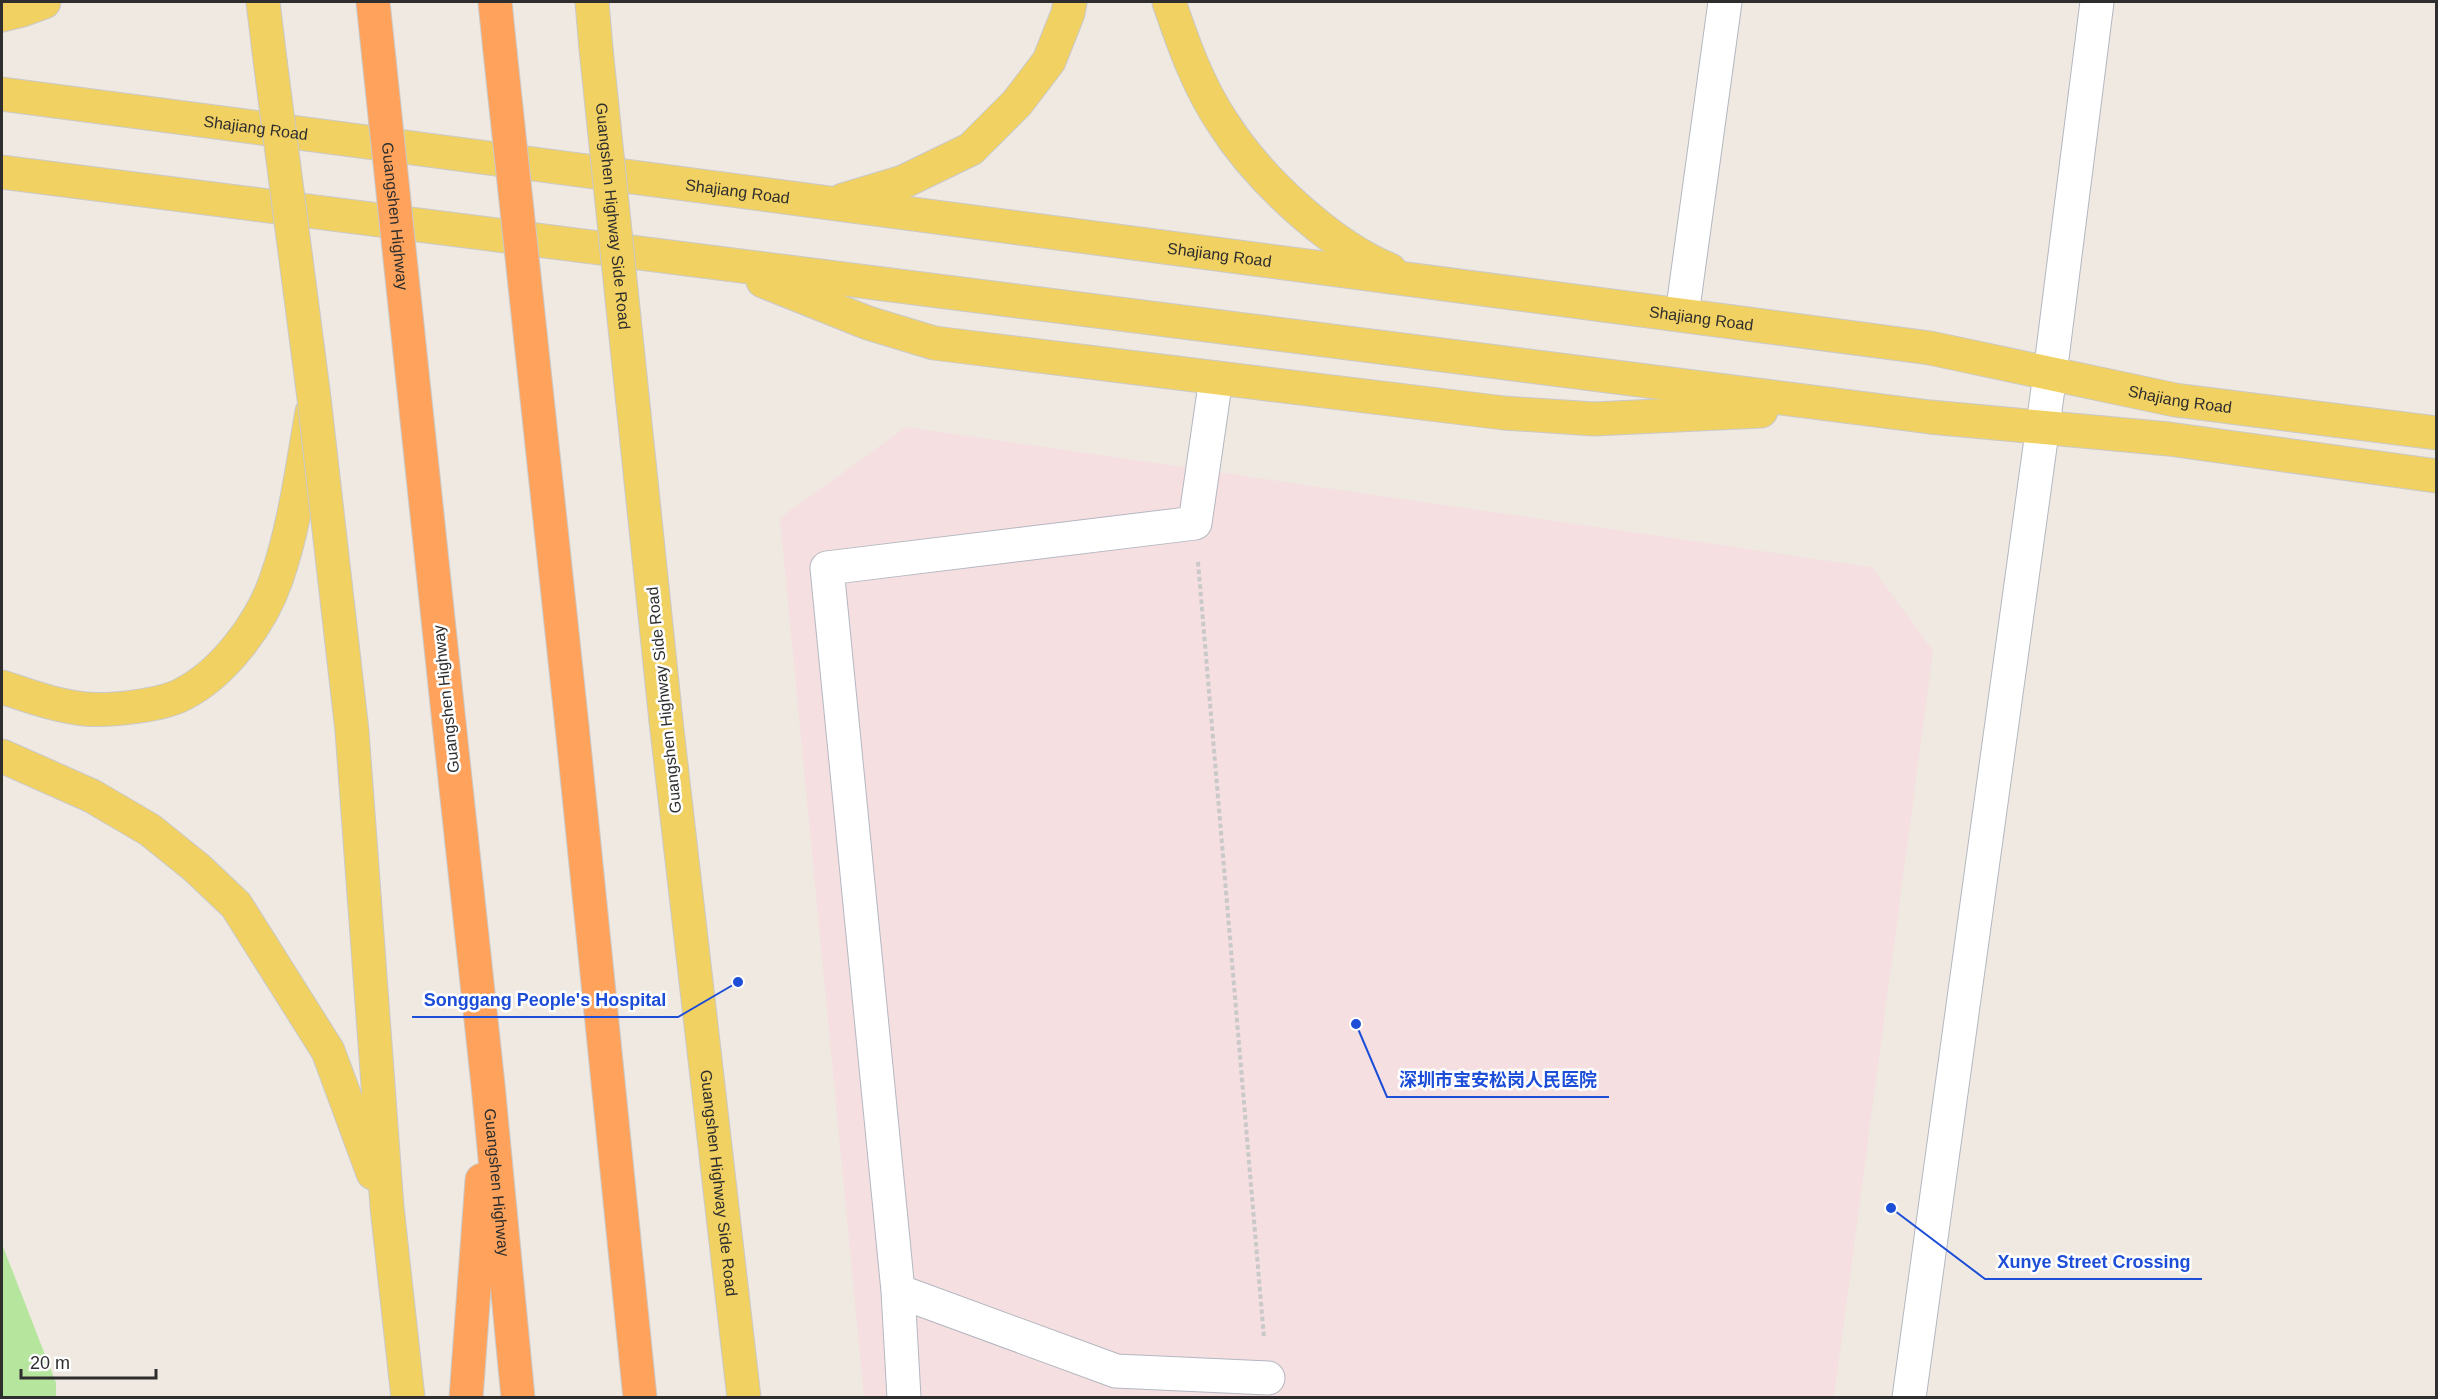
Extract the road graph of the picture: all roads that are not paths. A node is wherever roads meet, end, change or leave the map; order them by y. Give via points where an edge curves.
1 (44, 2) edge
2 (263, 2) edge
3 (373, 2) edge
4 (495, 2) edge
5 (592, 2) edge
6 (1070, 2) edge
7 (1169, 2) edge
8 (1725, 2) edge
9 (2097, 2) edge
10 (2, 15) edge
11 (2, 94) edge
12 (2, 171) edge
13 (832, 204) junction
14 (716, 263) junction
15 (1417, 280) junction
16 (1682, 315) junction
17 (2050, 374) junction
18 (1216, 378) junction
19 (314, 398) junction
20 (1852, 407) junction
21 (2042, 428) junction
22 (2436, 434) edge
23 (2436, 476) edge
24 (2, 687) edge
25 (2, 756) edge
26 (488, 1085) junction
27 (387, 1207) junction
28 (898, 1291) junction
29 (1268, 1378) road end
30 (408, 1398) edge
31 (466, 1398) edge
32 (518, 1398) edge
33 (639, 1398) edge
34 (744, 1398) edge
35 (904, 1398) edge
36 (1909, 1398) edge

1 - 10 main road
2 - 19 main road, bridge
3 - 26 highway, Guangshen Highway, bridge
4 - 33 highway, bridge
5 - 34 main road, Guangshen Highway Side Road, bridge via 666,721
6 - 13 main road via 1049,61 1017,103 971,149 903,182
7 - 15 main road via 1192,66 1223,123 1261,172 1308,217 1365,260
8 - 16 street
9 - 17 street
11 - 13 main road, Shajiang Road
12 - 14 main road
13 - 15 main road, Shajiang Road
14 - 18 main road via 868,323 934,343
14 - 20 main road
15 - 16 main road, Shajiang Road
16 - 17 main road, Shajiang Road via 1930,348
17 - 21 street
17 - 22 main road, Shajiang Road via 2175,400
18 - 20 main road via 1504,413 1594,419
18 - 28 street via 1195,523 827,568
19 - 24 main road, bridge via 296,507 275,581 254,626 220,667 182,695 134,707 86,709 47,703
19 - 27 main road, bridge via 352,731
20 - 21 main road
21 - 23 main road via 2169,439
21 - 36 street
25 - 27 main road via 92,796 150,830 236,905 328,1051
26 - 31 highway
26 - 32 highway, Guangshen Highway
27 - 30 main road
28 - 29 street via 1116,1371
28 - 35 street

